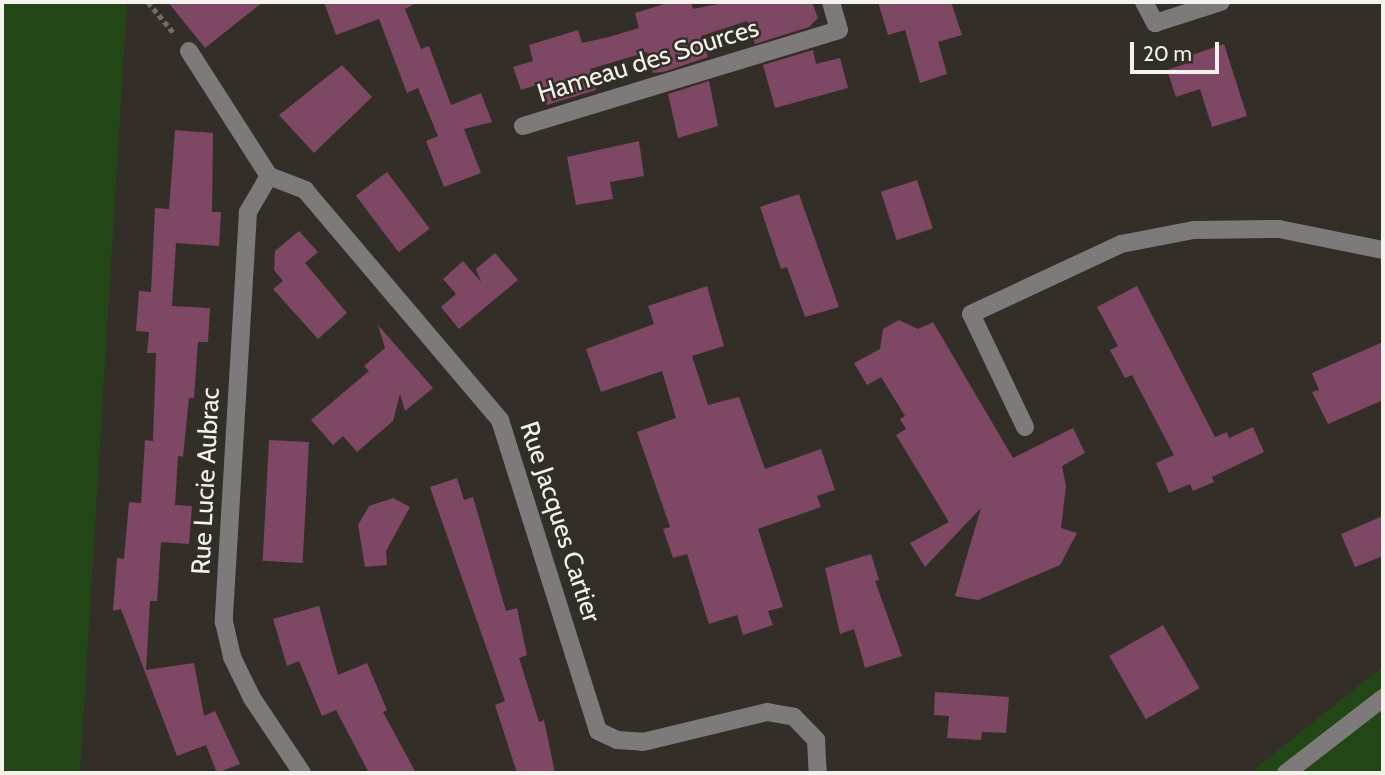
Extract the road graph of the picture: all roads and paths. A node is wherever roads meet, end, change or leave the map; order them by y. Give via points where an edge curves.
1 (148, 2) edge
2 (831, 2) edge
3 (1144, 2) edge
4 (1221, 2) edge
5 (189, 51) joint
6 (523, 126) dead end
7 (269, 176) junction
8 (1383, 250) edge
9 (1025, 427) dead end
10 (1383, 698) edge
11 (302, 773) edge
12 (818, 773) edge
13 (1286, 773) edge

1 - 5 path
2 - 6 street, Hameau des Sources via 839,30
3 - 4 street via 1155,23
5 - 7 street
7 - 11 street, Rue Lucie Aubrac via 248,212 224,622 232,657 252,698
7 - 12 street, Rue Jacques Cartier via 305,190 500,420 598,731 617,740 643,743 767,712 794,718 816,740
8 - 9 street via 1279,229 1194,230 1121,244 971,314
10 - 13 street

